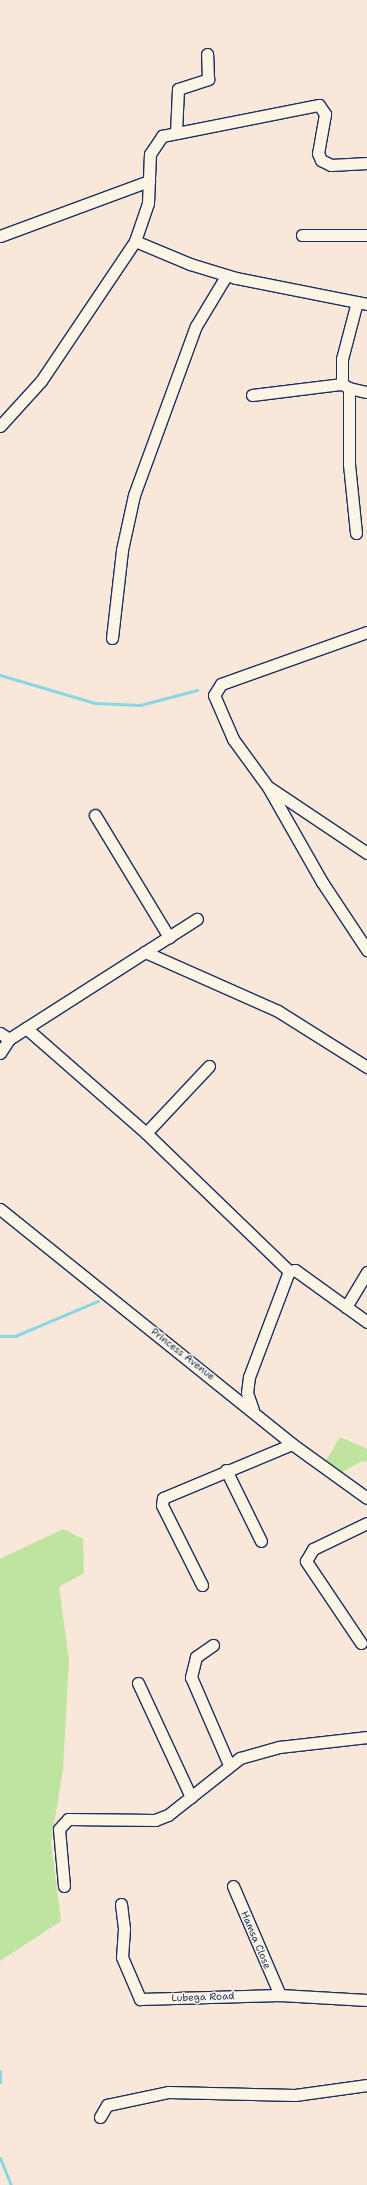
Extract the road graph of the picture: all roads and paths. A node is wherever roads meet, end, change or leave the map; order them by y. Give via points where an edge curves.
1 (207, 54) dead end
2 (176, 133) junction
3 (367, 163) edge
4 (150, 181) junction
5 (302, 235) dead end
6 (367, 235) edge
7 (0, 236) edge
8 (135, 241) junction
9 (226, 276) junction
10 (364, 303) edge
11 (346, 386) junction
12 (367, 392) edge
13 (252, 394) dead end
14 (0, 426) edge
15 (356, 533) dead end
16 (367, 632) edge
17 (112, 638) dead end
18 (268, 787) junction
19 (95, 815) dead end
20 (367, 853) edge
21 (197, 919) dead end
22 (169, 937) junction
23 (367, 950) edge
24 (145, 952) junction
25 (26, 1028) junction
26 (4, 1036) edge
27 (0, 1052) edge
28 (209, 1066) dead end
29 (367, 1067) edge
30 (146, 1133) junction
31 (0, 1209) edge
32 (289, 1271) junction
33 (367, 1272) edge
34 (346, 1307) junction
35 (367, 1322) edge
36 (253, 1410) junction
37 (292, 1444) junction
38 (226, 1470) junction
39 (367, 1497) edge
40 (367, 1523) edge
41 (261, 1541) dead end
42 (202, 1585) dead end
43 (361, 1643) dead end
44 (213, 1645) dead end
45 (138, 1683) dead end
46 (367, 1737) edge
47 (228, 1765) junction
48 (191, 1797) junction
49 (64, 1886) dead end
50 (233, 1886) dead end
51 (120, 1904) dead end
52 (280, 1995) junction
53 (367, 2000) edge
54 (367, 2085) edge
55 (100, 2117) dead end

1 - 2 street via 208,78 178,90
2 - 3 street via 319,105 324,114 318,153 321,160 331,165
2 - 4 street via 162,136 151,149
4 - 7 street
4 - 8 street via 148,203
5 - 6 street
8 - 9 street
8 - 14 street via 41,381
9 - 10 street
9 - 17 street via 196,326 134,495 122,550
10 - 11 street via 345,337
11 - 12 street
11 - 13 street
11 - 15 street via 349,464
16 - 18 street via 221,684 214,695 233,739
18 - 20 street
18 - 23 street via 322,882
19 - 22 street
21 - 22 street
22 - 24 street
24 - 25 street
24 - 29 street via 278,1011
25 - 26 street
25 - 30 street
26 - 27 street
28 - 30 street
30 - 32 street
31 - 36 street, Princess Avenue
32 - 34 street via 295,1270
32 - 36 street via 249,1378 247,1393
33 - 34 street
34 - 35 street
36 - 37 street, Princess Avenue
37 - 38 street
37 - 39 street, Princess Avenue
38 - 41 street
38 - 42 street via 166,1495 161,1500
40 - 43 street via 313,1549 306,1561
44 - 47 street via 196,1657 191,1677
45 - 48 street
46 - 47 street via 279,1747 240,1758
47 - 48 street
48 - 49 street via 156,1820 118,1823 68,1819 61,1823
50 - 52 street, Hamsa Close
51 - 52 street, Lubega Road via 124,1929 122,1957 140,1999
52 - 53 street, Lubega Road
54 - 55 street via 294,2095 168,2092 107,2105

